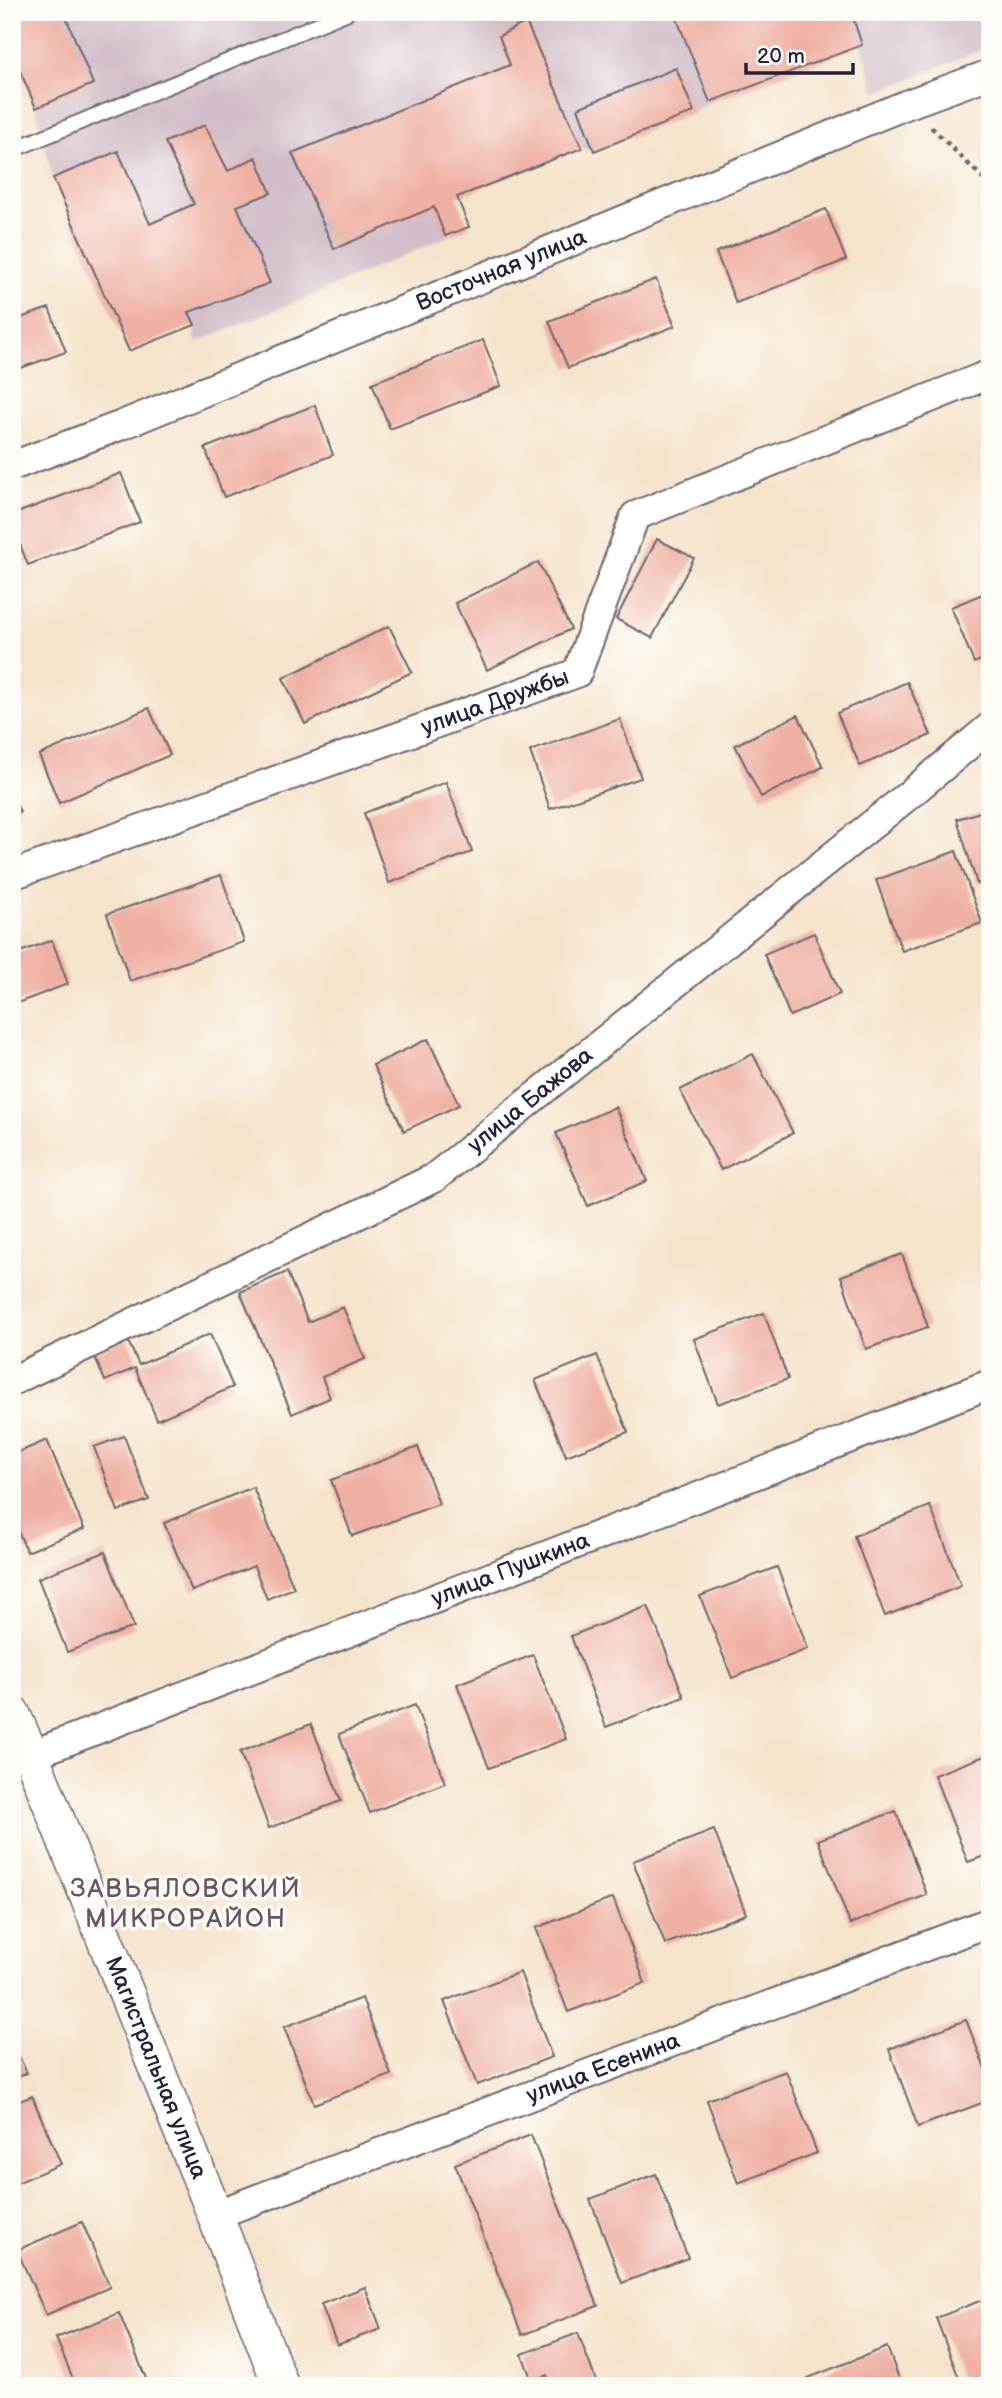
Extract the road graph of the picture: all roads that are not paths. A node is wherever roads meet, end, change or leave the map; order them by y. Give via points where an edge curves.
1 (348, 12) edge
2 (990, 74) edge
3 (12, 150) edge
4 (990, 374) edge
5 (12, 466) edge
6 (990, 726) edge
7 (12, 876) edge
8 (12, 1381) edge
9 (990, 1384) edge
10 (12, 1713) edge
11 (31, 1755) junction
12 (990, 1922) edge
13 (215, 2215) junction
14 (281, 2386) edge

1 - 3 lane
2 - 5 street, Восточная улица
4 - 7 street, улица Дружбы via 635,516 577,673
6 - 8 street, улица Бажова via 434,1178
9 - 11 street, улица Пушкина
10 - 11 street, Магистральная улица
11 - 13 street, Магистральная улица
12 - 13 street, улица Есенина
13 - 14 street, Магистральная улица

